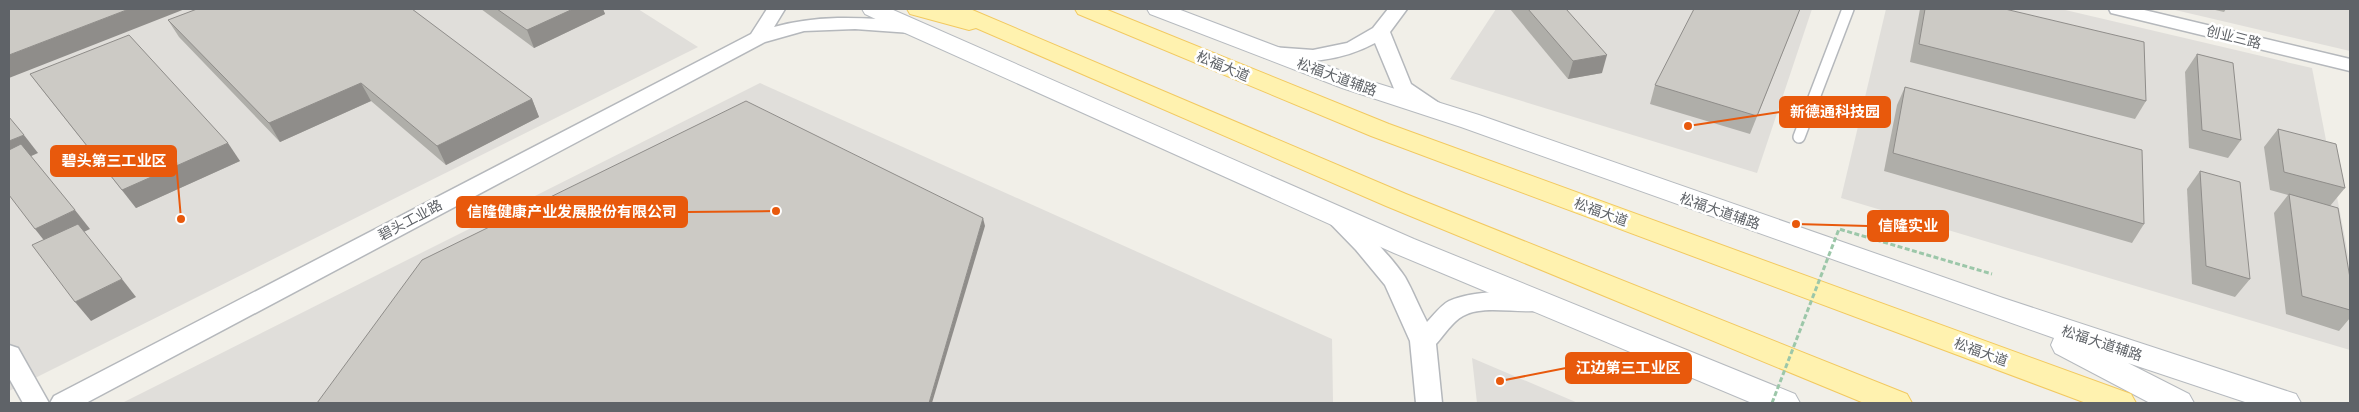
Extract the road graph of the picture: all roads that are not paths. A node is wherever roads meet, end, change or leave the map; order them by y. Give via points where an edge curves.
1 (776, 9) edge
2 (873, 9) edge
3 (951, 9) edge
4 (1086, 9) edge
5 (1158, 9) edge
6 (1398, 9) edge
7 (1848, 9) edge
8 (2118, 9) edge
9 (914, 18) edge
10 (1380, 32) junction
11 (1003, 33) junction
12 (758, 38) junction
13 (1271, 53) junction
14 (2350, 69) edge
15 (1438, 110) junction
16 (1799, 138) dead end
17 (1330, 213) junction
18 (1540, 303) junction
19 (1992, 306) junction
20 (1423, 341) junction
21 (9, 356) edge
22 (36, 403) edge
23 (63, 403) edge
24 (1429, 403) edge
25 (1784, 403) edge
26 (1896, 403) edge
27 (2120, 403) edge
28 (2178, 403) edge
29 (2285, 403) edge

1 - 12 street
2 - 9 main road
3 - 11 main road
4 - 27 main road, 松福大道 via 1380,130
5 - 13 main road, 松福大道辅路
6 - 10 street
7 - 16 lane
8 - 14 street, 创业三路
9 - 11 main road
9 - 12 street, 碧头工业路 via 803,25
9 - 17 main road
10 - 13 street via 1353,47 1313,56
10 - 15 street via 1402,87
11 - 26 main road via 1396,200
12 - 23 street, 碧头工业路
13 - 15 main road, 松福大道辅路 via 1351,83
15 - 19 main road, 松福大道辅路
17 - 18 main road
17 - 20 street via 1364,244 1395,281
18 - 20 street via 1491,301 1456,308
18 - 25 main road
19 - 28 main road
19 - 29 main road, 松福大道辅路
20 - 24 street
21 - 22 street

